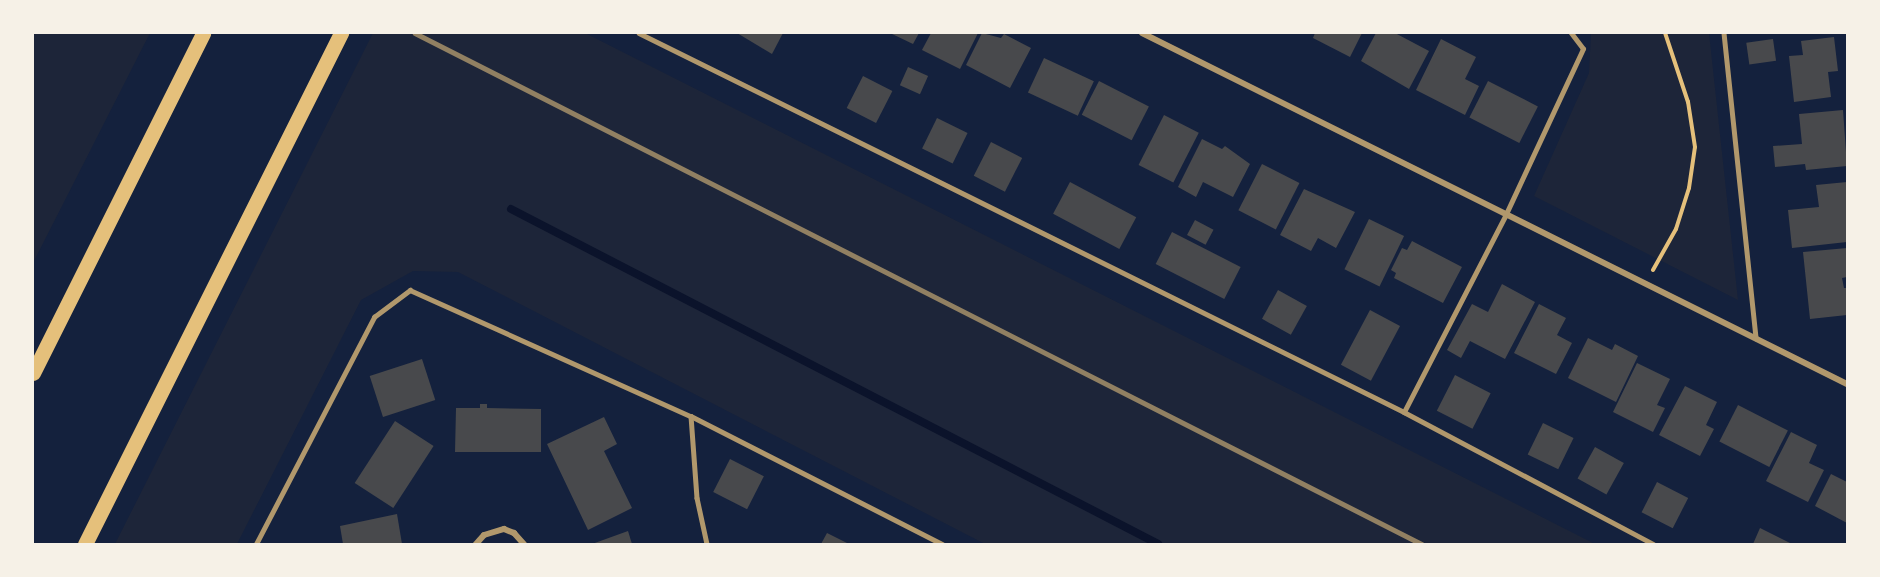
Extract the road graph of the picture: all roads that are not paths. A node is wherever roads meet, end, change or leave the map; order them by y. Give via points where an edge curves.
1 (203, 33) edge
2 (341, 33) edge
3 (639, 33) edge
4 (1142, 33) edge
5 (1571, 33) edge
6 (1724, 33) edge
7 (1506, 214) junction
8 (1756, 339) junction
9 (33, 373) edge
10 (1847, 384) edge
11 (1404, 412) junction
12 (691, 416) junction
13 (85, 544) edge
14 (256, 544) edge
15 (476, 544) edge
16 (524, 544) edge
17 (707, 544) edge
18 (942, 544) edge
19 (1653, 544) edge

1 - 9 main road
2 - 13 main road
3 - 11 lane
4 - 7 street
5 - 7 lane via 1583,49
6 - 8 lane
7 - 8 street
7 - 11 lane
8 - 10 street
11 - 19 lane
12 - 14 lane via 410,290 374,317
12 - 17 lane via 697,498
12 - 18 lane
15 - 16 street via 484,535 504,530 514,533

